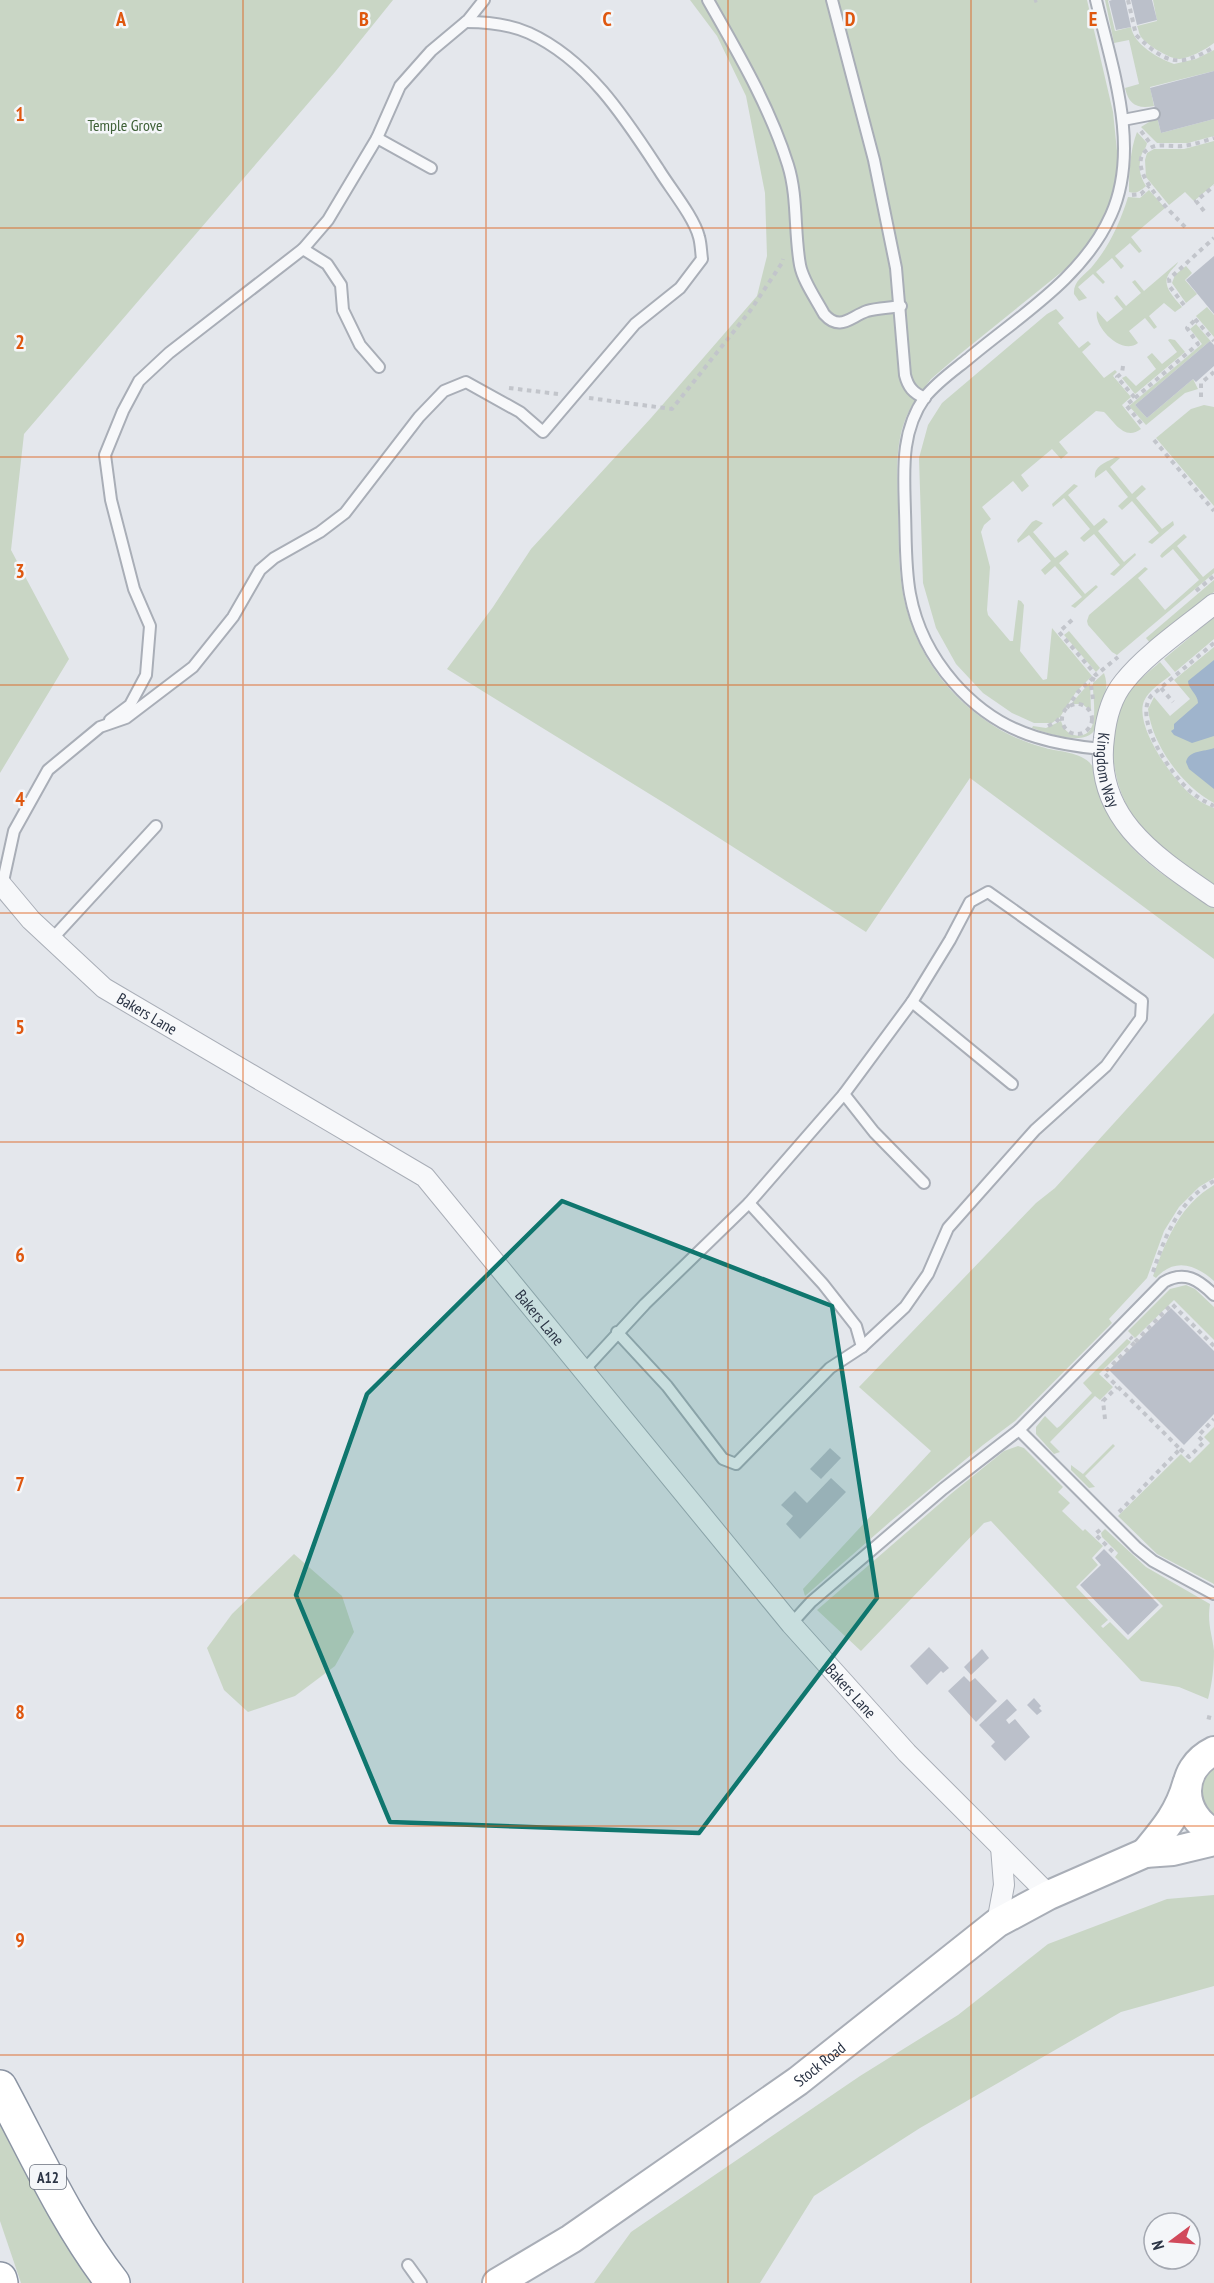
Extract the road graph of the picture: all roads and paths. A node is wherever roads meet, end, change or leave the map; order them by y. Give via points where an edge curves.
1 (484, 0) edge
2 (708, 0) edge
3 (832, 0) edge
4 (1096, 0) edge
5 (1128, 0) edge
6 (466, 22) junction
7 (1214, 47) edge
8 (1154, 114) dead end
9 (1123, 120) junction
10 (377, 138) junction
11 (1214, 138) edge
12 (431, 168) dead end
13 (1214, 186) edge
14 (1204, 211) dead end
15 (1185, 227) dead end
16 (1214, 238) edge
17 (303, 249) junction
18 (784, 252) dead end
19 (1184, 305) dead end
20 (901, 306) junction
21 (1214, 341) edge
22 (1123, 366) dead end
23 (379, 367) dead end
24 (1214, 372) edge
25 (466, 382) junction
26 (569, 396) dead end
27 (580, 397) dead end
28 (1201, 397) dead end
29 (925, 398) junction
30 (1135, 398) junction
31 (1144, 427) dead end
32 (1154, 440) dead end
33 (1214, 511) edge
34 (1214, 604) edge
35 (1072, 620) dead end
36 (1214, 643) edge
37 (1120, 656) dead end
38 (1168, 668) dead end
39 (1096, 675) junction
40 (1175, 676) junction
41 (1161, 688) junction
42 (1173, 702) dead end
43 (1066, 708) junction
44 (100, 727) junction
45 (1102, 749) junction
46 (1214, 806) edge
47 (156, 826) dead end
48 (1, 885) edge
49 (1214, 897) edge
50 (52, 939) junction
51 (912, 1002) junction
52 (1012, 1084) dead end
53 (844, 1094) junction
54 (1214, 1181) edge
55 (924, 1183) dead end
56 (749, 1203) junction
57 (1151, 1277) dead end
58 (1214, 1294) edge
59 (617, 1332) junction
60 (1126, 1333) dead end
61 (1135, 1342) junction
62 (1214, 1346) edge
63 (862, 1347) junction
64 (584, 1370) junction
65 (1117, 1387) junction
66 (1105, 1419) dead end
67 (1214, 1419) edge
68 (1019, 1430) junction
69 (1180, 1449) junction
70 (1116, 1515) dead end
71 (1103, 1527) dead end
72 (1114, 1553) dead end
73 (1214, 1594) edge
74 (791, 1624) junction
75 (1210, 1735) edge
76 (1187, 1784) junction
77 (1214, 1833) edge
78 (1214, 1841) edge
79 (1001, 1847) junction
80 (1145, 1853) junction
81 (1049, 1895) junction
82 (997, 1923) junction
83 (0, 2086) edge
84 (408, 2265) dead end
85 (113, 2283) edge
86 (421, 2283) edge
87 (497, 2283) edge

1 - 6 lane
2 - 20 lane via 782,145 793,190 800,267 824,314 829,320 844,322 864,312
3 - 20 lane via 874,160
4 - 9 lane
5 - 7 path via 1136,35 1167,59 1179,62
6 - 10 lane via 400,86
6 - 25 lane via 490,22 528,32 570,58 631,126 699,234 702,259 680,288 635,324 543,432 520,412
8 - 9 lane
9 - 29 lane via 1121,186 1112,215 1095,245 1056,287
10 - 12 lane
10 - 17 lane via 328,220
11 - 15 path via 1186,146 1151,147 1142,159 1145,181
13 - 14 path via 1196,201
16 - 19 path via 1171,276 1170,287
17 - 23 lane via 327,264 341,285 343,310 360,345
17 - 44 lane via 169,353 139,381 123,411 105,455 106,466 134,589 150,626 146,675 130,705
18 - 27 path via 783,263 750,310 672,409
20 - 29 lane via 908,385
21 - 30 path via 1195,319 1186,328 1198,344
22 - 30 path via 1117,377
24 - 28 path via 1201,383
25 - 26 path
25 - 44 lane via 444,391 419,417 345,513 260,570 233,616 193,667 126,718
29 - 45 lane via 906,438 904,464 910,593 927,644 956,685 1000,722 1035,737
30 - 31 path via 1126,405
32 - 33 path
34 - 45 street, Kingdom Way via 1124,682 1111,705
35 - 39 path via 1059,632
36 - 40 path
37 - 39 path
38 - 40 path
39 - 43 path
40 - 41 path
41 - 42 path
41 - 46 path via 1145,707 1155,740 1185,786
43 - 43 path via 1062,720 1069,731 1081,733 1089,728 1092,718 1087,708 1078,704
44 - 48 lane via 48,770 14,831
45 - 49 street, Kingdom Way via 1119,814 1134,835
47 - 50 lane
48 - 50 street, Bakers Lane
50 - 64 street, Bakers Lane via 104,988 425,1177
51 - 52 lane
51 - 53 lane
51 - 63 lane via 970,902 988,892 1142,1001 1141,1018 1106,1066 1035,1130 948,1228 928,1274 905,1307
53 - 55 lane via 874,1132
53 - 56 lane
54 - 57 path via 1192,1198 1173,1221
56 - 59 lane
56 - 63 lane via 856,1326
58 - 68 lane via 1192,1277 1178,1276 1164,1282
59 - 63 lane via 667,1386 723,1459 736,1464 830,1368
59 - 64 lane
60 - 61 path
61 - 62 path via 1172,1304
61 - 65 path via 1104,1373
64 - 74 street, Bakers Lane
65 - 66 path via 1103,1401
65 - 69 path
67 - 69 path via 1198,1436 1204,1442 1189,1457
68 - 73 lane via 1137,1548
68 - 74 lane via 919,1509
69 - 70 path
71 - 72 path via 1095,1534
74 - 79 street, Bakers Lane via 907,1753
75 - 76 main road, Stock Road
76 - 77 main road via 1195,1817
76 - 80 main road, Stock Road via 1181,1805
78 - 80 main road, Stock Road
79 - 81 street, Bakers Lane
79 - 82 street via 1004,1885
80 - 81 main road, Stock Road
81 - 82 main road, Stock Road
82 - 87 main road, Stock Road via 798,2081 571,2239
83 - 85 highway, A12 via 63,2205
84 - 86 lane

